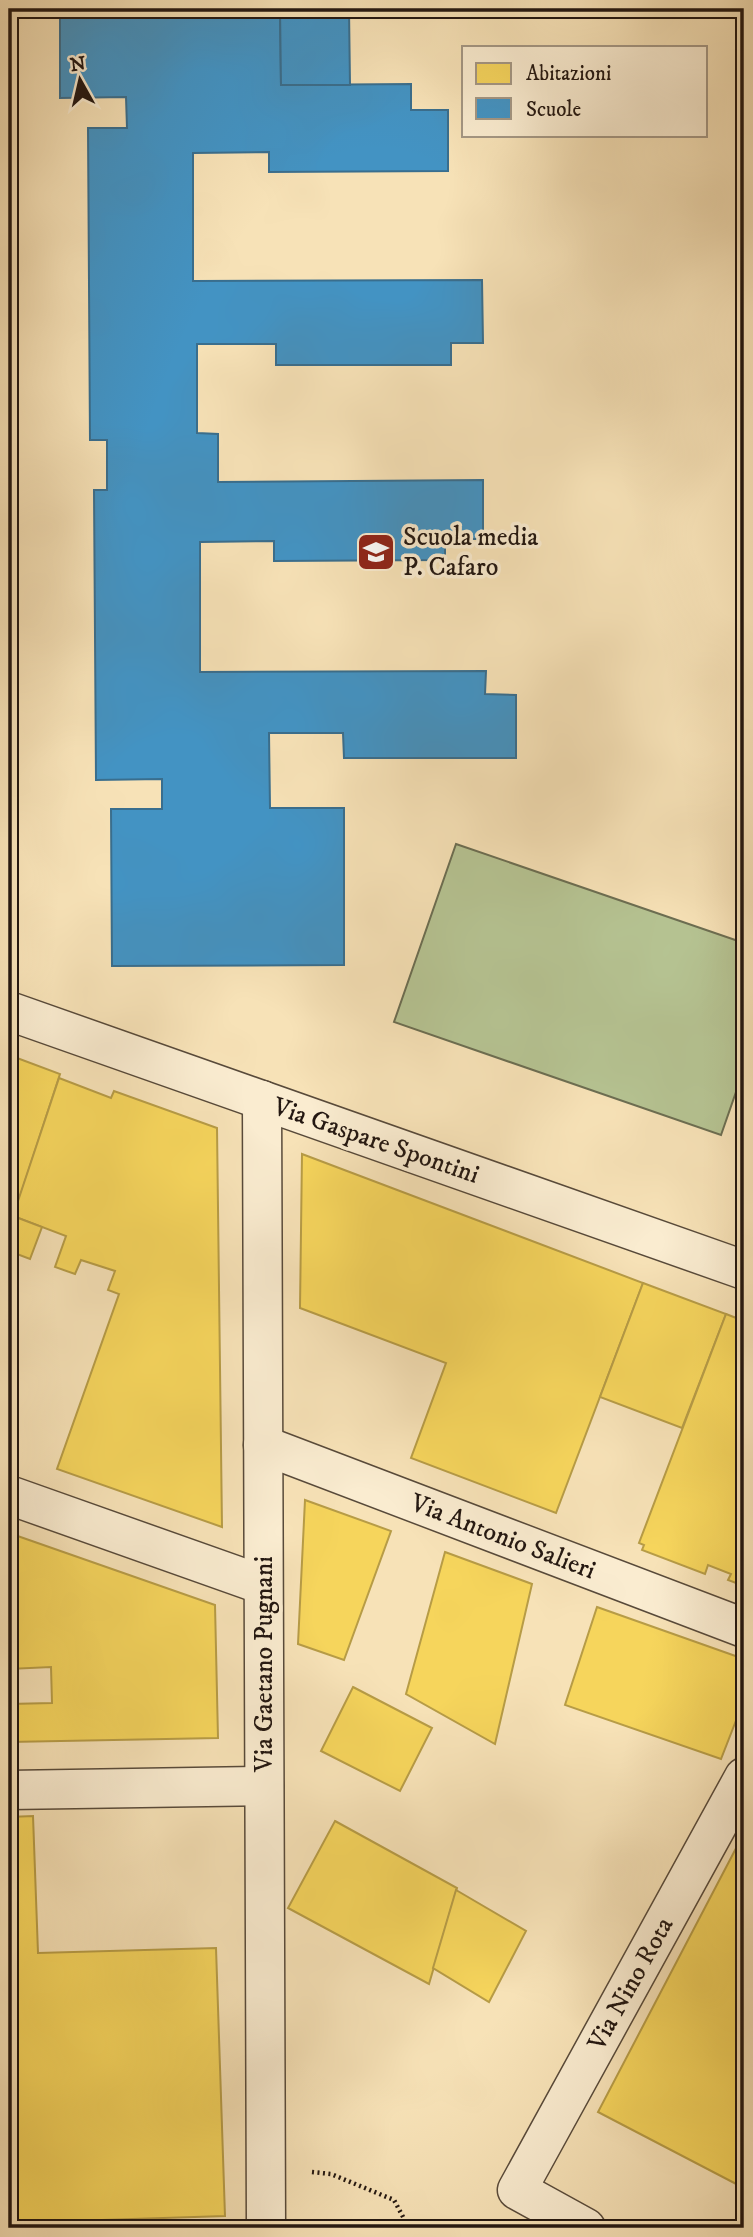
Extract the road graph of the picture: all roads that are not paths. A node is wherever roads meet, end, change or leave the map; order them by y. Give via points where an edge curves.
1 (9, 1011) edge
2 (262, 1100) junction
3 (744, 1270) edge
4 (263, 1445) junction
5 (9, 1495) edge
6 (263, 1585) junction
7 (744, 1628) edge
8 (744, 1777) edge
9 (264, 1786) junction
10 (9, 1790) edge
11 (266, 2228) edge
12 (586, 2228) edge

1 - 2 street, Via Gaspare Spontini
2 - 3 street, Via Gaspare Spontini
2 - 4 street, Via Gaetano Pugnani
4 - 6 street, Via Gaetano Pugnani
4 - 7 street, Via Antonio Salieri
5 - 6 street
6 - 9 street, Via Gaetano Pugnani
8 - 12 street, Via Nino Rota via 517,2190
9 - 10 street
9 - 11 street, Via Gaetano Pugnani

